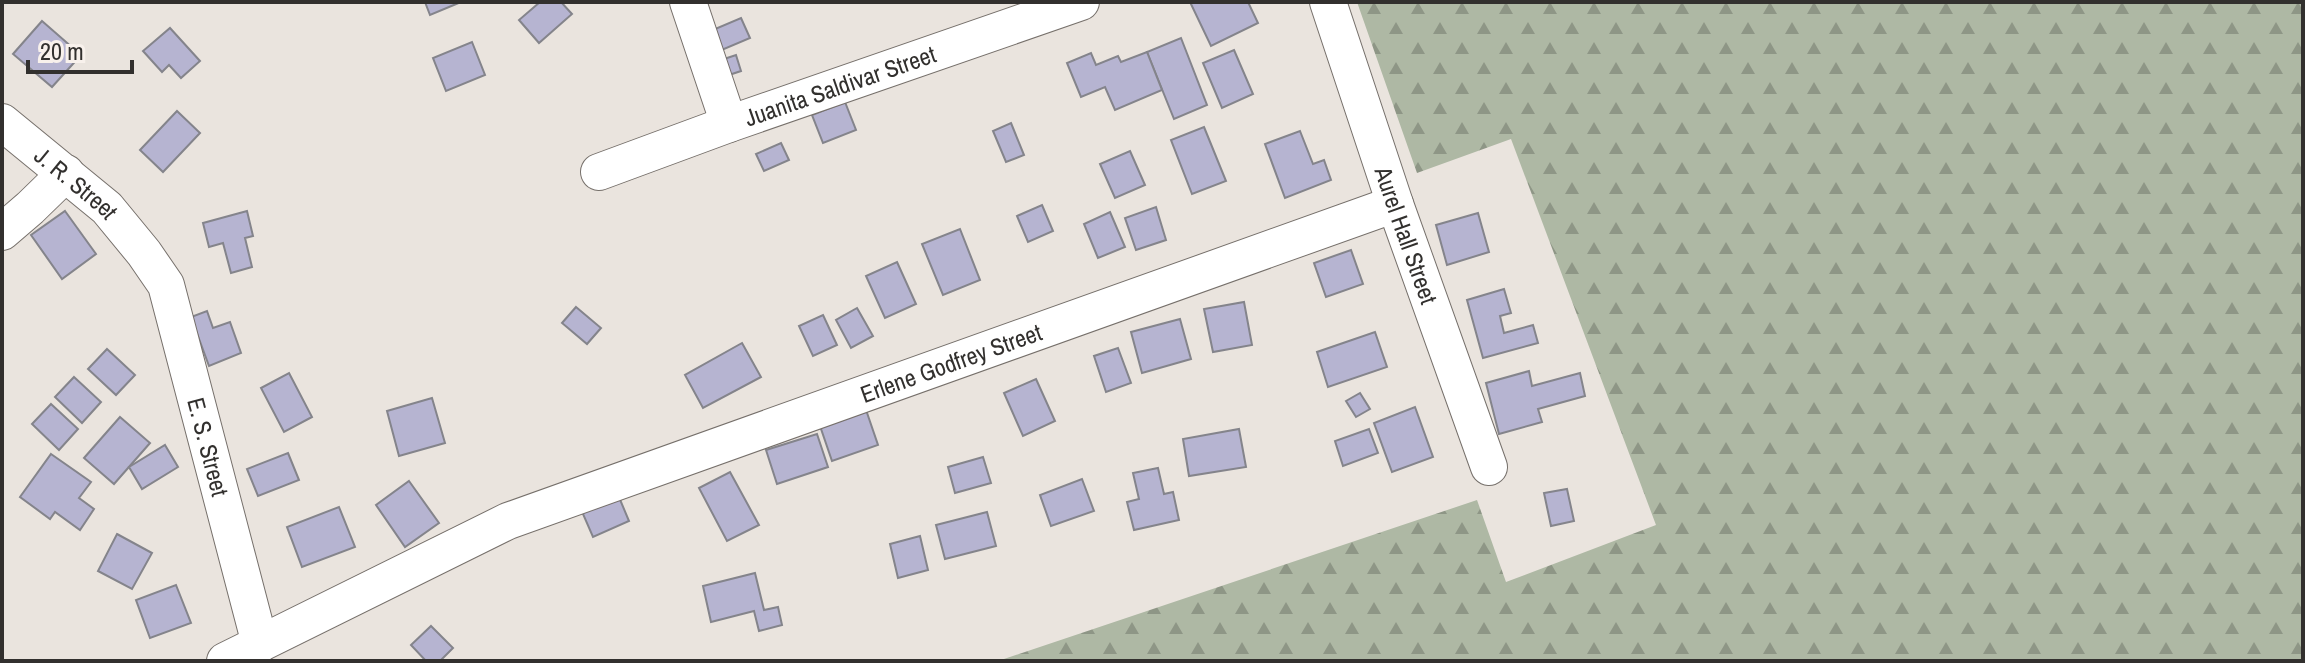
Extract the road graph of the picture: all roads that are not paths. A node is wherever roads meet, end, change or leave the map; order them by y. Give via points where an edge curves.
1 (688, 2) edge
2 (1081, 2) edge
3 (1328, 2) edge
4 (1040, 8) edge
5 (2, 122) edge
6 (729, 124) junction
7 (599, 172) dead end
8 (66, 173) junction
9 (1395, 204) junction
10 (2, 232) edge
11 (144, 253) joint
12 (1489, 467) dead end
13 (260, 644) junction
14 (225, 661) edge

1 - 6 street
2 - 4 street, Juanita Saldivar Street
3 - 9 street, Aurel Hall Street
4 - 6 street, Juanita Saldivar Street
5 - 8 street, J. R. Street
6 - 7 street, Juanita Saldivar Street
8 - 10 street
8 - 11 street, J. R. Street via 107,208
9 - 12 street, Aurel Hall Street
9 - 13 street, Erlene Godfrey Street via 508,521
11 - 13 street, E. S. Street via 166,285
13 - 14 street, Erlene Godfrey Street

